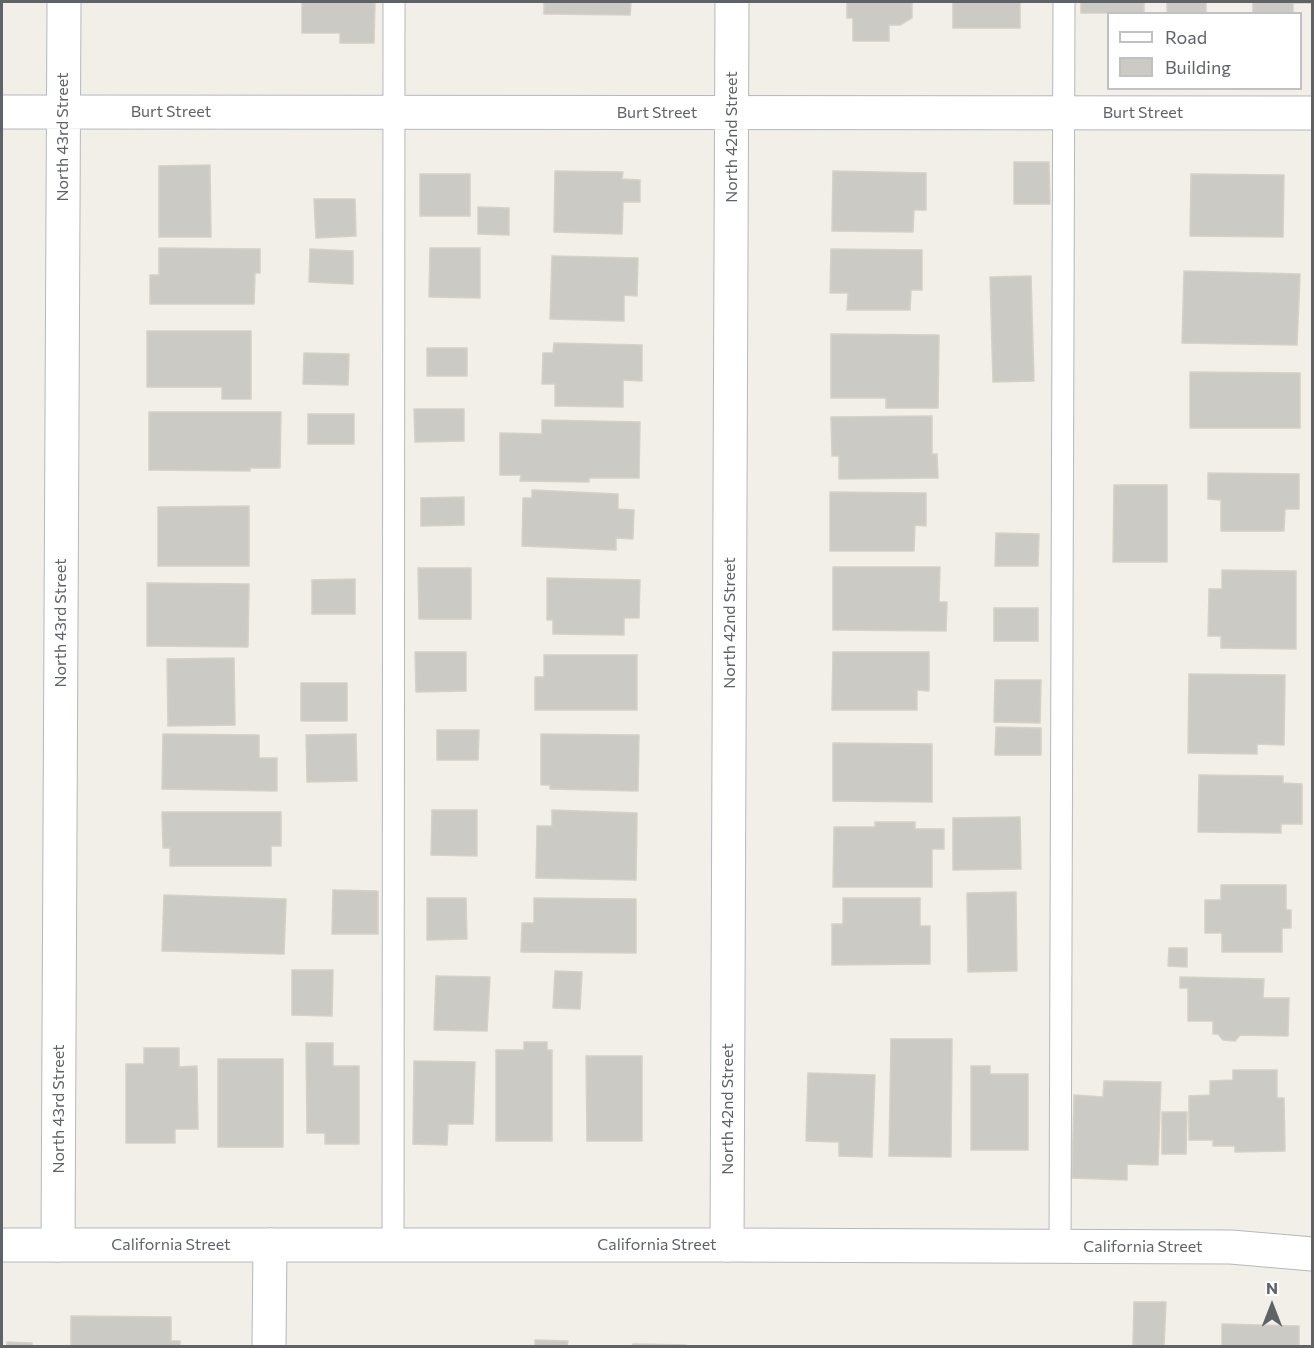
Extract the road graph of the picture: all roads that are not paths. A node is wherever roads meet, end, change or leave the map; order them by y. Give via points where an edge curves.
1 (64, 2) edge
2 (394, 2) edge
3 (732, 2) edge
4 (1064, 2) edge
5 (2, 112) edge
6 (63, 112) junction
7 (394, 112) junction
8 (732, 113) junction
9 (1063, 113) junction
10 (1312, 113) edge
11 (2, 1245) edge
12 (58, 1245) junction
13 (270, 1245) junction
14 (393, 1245) junction
15 (727, 1245) junction
16 (1060, 1246) junction
17 (1312, 1254) edge
18 (269, 1347) edge

1 - 6 street, North 43rd Street
2 - 7 lane
3 - 8 street, North 42nd Street
4 - 9 lane
5 - 6 street, Burt Street
6 - 7 street, Burt Street
6 - 12 street, North 43rd Street
7 - 8 street, Burt Street
7 - 14 lane
8 - 9 street, Burt Street
8 - 15 street, North 42nd Street
9 - 10 street, Burt Street
9 - 16 lane
11 - 12 street, California Street
12 - 13 street, California Street
13 - 14 street, California Street
13 - 18 street
14 - 15 street, California Street
15 - 16 street, California Street
16 - 17 street, California Street via 1231,1247

